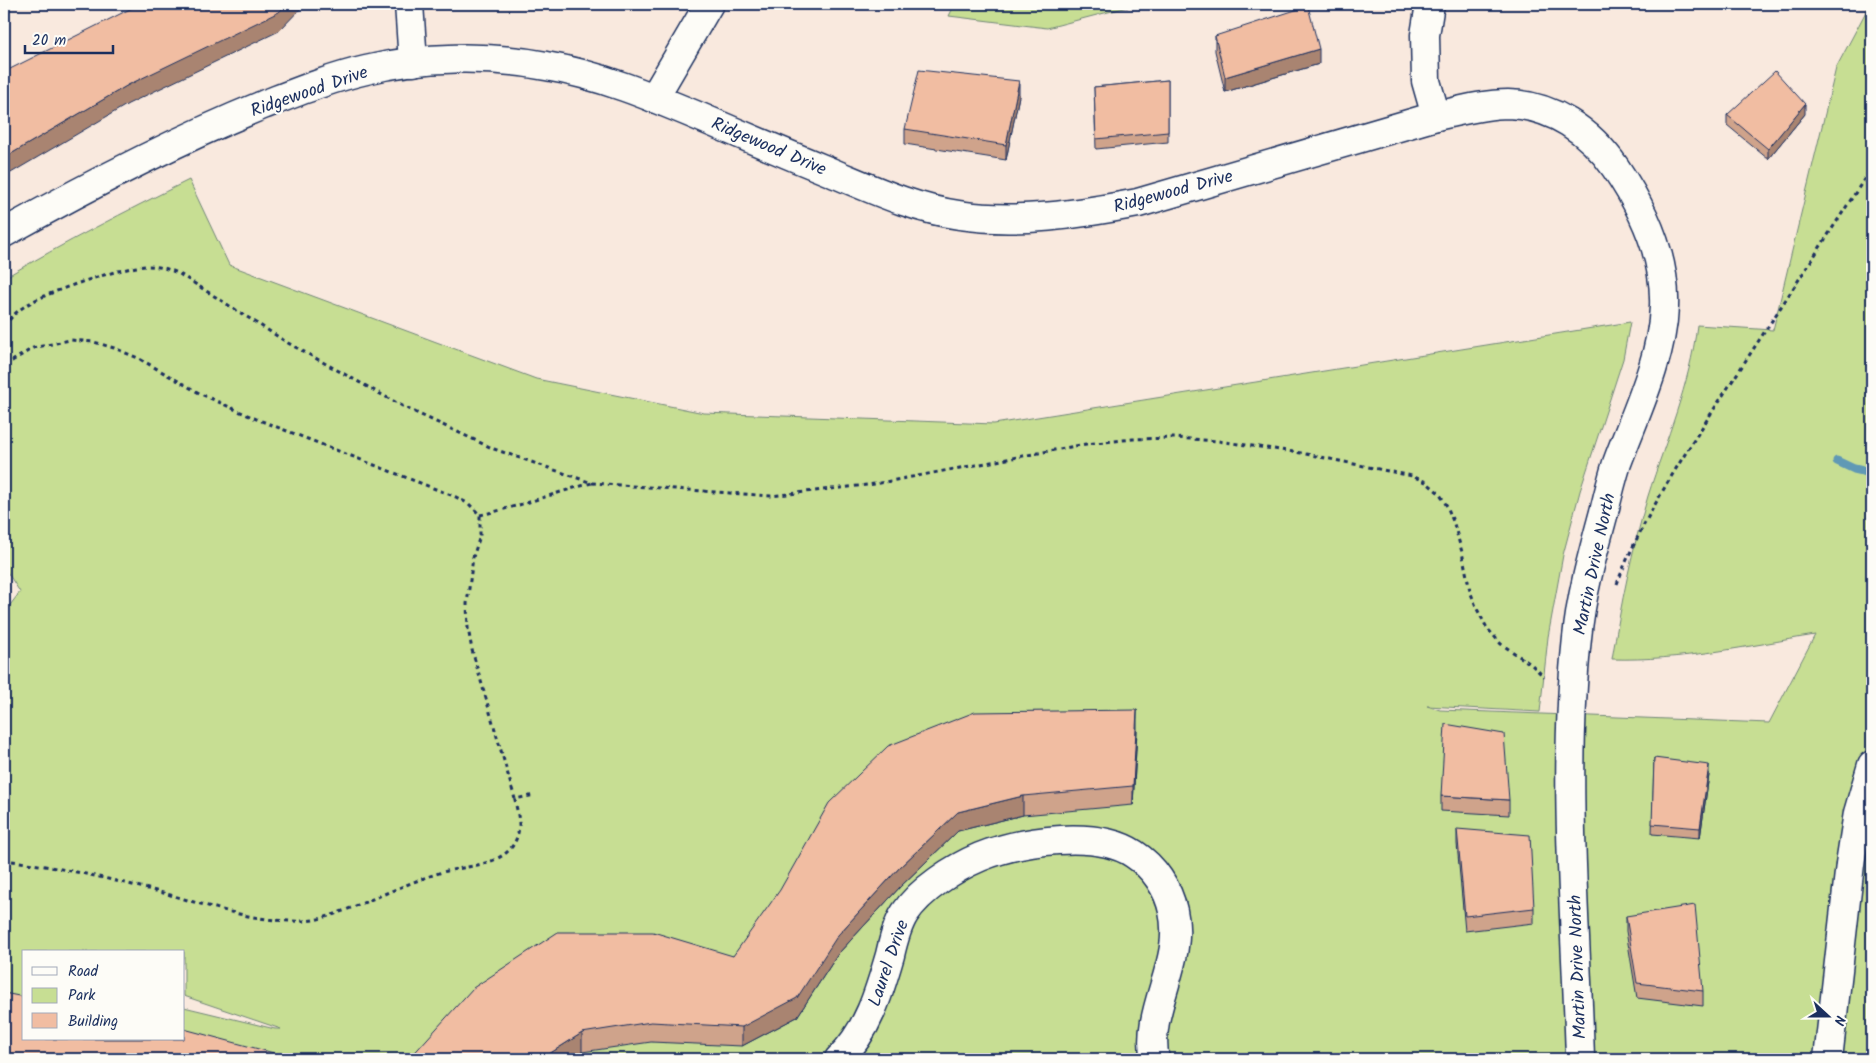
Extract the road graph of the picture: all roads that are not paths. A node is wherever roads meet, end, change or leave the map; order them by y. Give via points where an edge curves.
1 (409, 4) edge
2 (709, 4) edge
3 (1430, 4) edge
4 (413, 62) junction
5 (654, 98) junction
6 (1557, 115) joint
7 (1436, 116) junction
8 (4, 233) edge
9 (1872, 765) edge
10 (839, 1059) edge
11 (1155, 1059) edge
12 (1580, 1059) edge
13 (1828, 1059) edge

1 - 4 street
2 - 5 street
3 - 7 street via 1425,35 1426,81
4 - 5 street, Ridgewood Drive via 496,60 545,65 601,79
4 - 8 street, Ridgewood Drive via 366,70 317,84 246,112 170,145
5 - 7 street, Ridgewood Drive via 922,208 960,216 999,219 1048,218 1138,203
6 - 7 street, Ridgewood Drive via 1532,106 1506,104
6 - 12 street, Martin Drive North via 1583,131 1610,160 1634,195 1652,234 1661,272 1664,306 1660,342 1632,429 1617,464 1596,541 1577,635 1572,688 1570,786
9 - 13 street via 1858,813 1850,864
10 - 11 street, Laurel Drive via 862,1032 904,913 926,890 979,858 1004,850 1057,840 1089,840 1115,845 1133,853 1152,868 1166,889 1173,911 1176,934 1173,960 1156,1021

